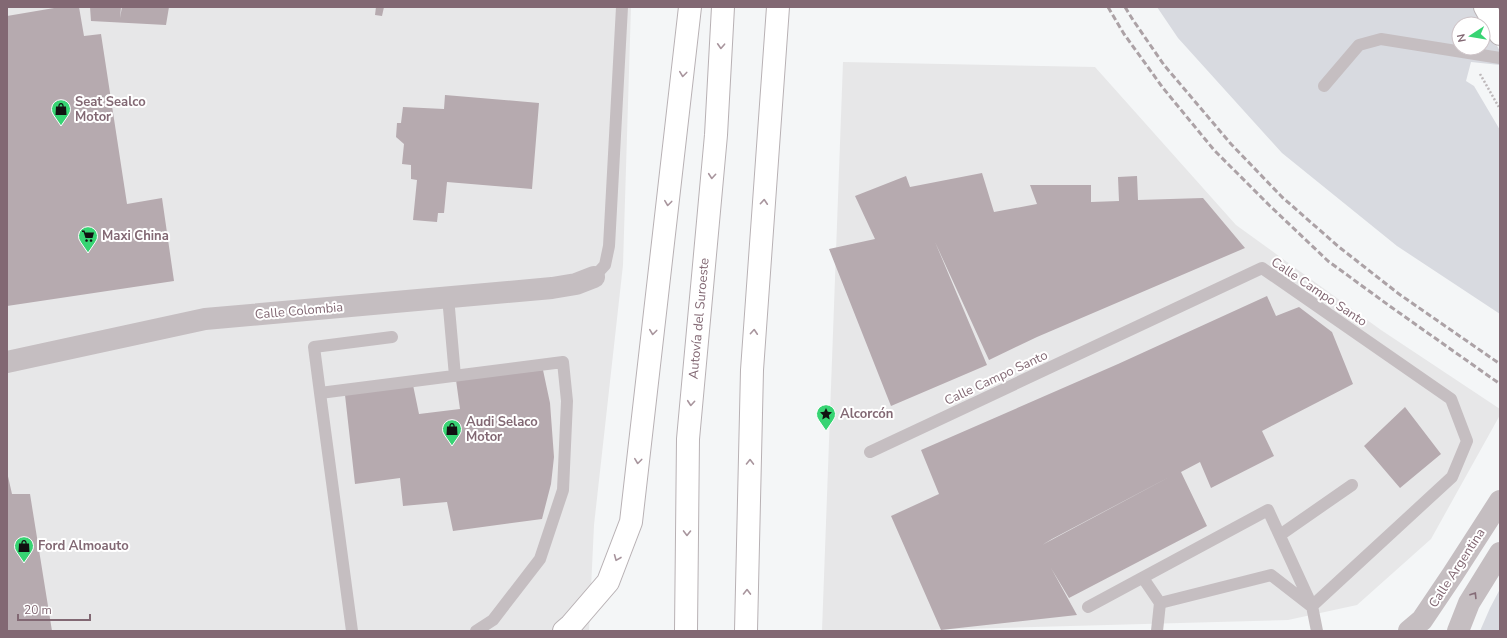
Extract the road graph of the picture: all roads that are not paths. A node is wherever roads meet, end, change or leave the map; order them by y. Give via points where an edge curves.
1 (622, 7) edge
2 (690, 7) edge
3 (723, 7) edge
4 (778, 7) edge
5 (1485, 7) edge
6 (1500, 34) edge
7 (1500, 58) edge
8 (1324, 86) dead end
9 (594, 277) joint
10 (448, 298) junction
11 (392, 337) dead end
12 (7, 362) edge
13 (455, 376) junction
14 (320, 393) junction
15 (870, 452) dead end
16 (1352, 485) dead end
17 (1500, 501) edge
18 (1280, 535) junction
19 (1500, 553) edge
20 (1144, 578) junction
21 (1160, 603) junction
22 (1312, 606) junction
23 (1088, 607) dead end
24 (352, 631) edge
25 (476, 631) edge
26 (564, 631) edge
27 (686, 631) edge
28 (746, 631) edge
29 (1157, 631) edge
30 (1317, 631) edge
31 (1409, 631) edge
32 (1458, 631) edge

1 - 9 lane via 609,246 605,265
2 -> 26 main road via 631,522 608,582
3 -> 27 main road, Autovía del Suroeste via 716,135 688,439
28 -> 4 main road via 752,370
5 - 6 main road
7 - 8 lane via 1381,39 1359,45
9 - 10 street, Calle Colombia via 576,284 552,288
10 - 12 street, Calle Colombia via 205,319
10 - 13 lane
11 - 14 lane via 314,347
13 - 14 lane
13 - 25 lane via 563,362 567,401 563,490 540,559 494,620
14 - 24 lane
15 - 22 lane, Calle Campo Santo via 1262,268 1451,399 1467,441 1452,477
16 - 18 lane
17 - 31 street, Calle Argentina via 1422,620
18 - 20 lane via 1268,510
18 - 22 lane
32 -> 19 street via 1469,603
20 - 21 lane
20 - 23 lane
21 - 22 lane via 1271,575
21 - 29 lane
22 - 30 lane

